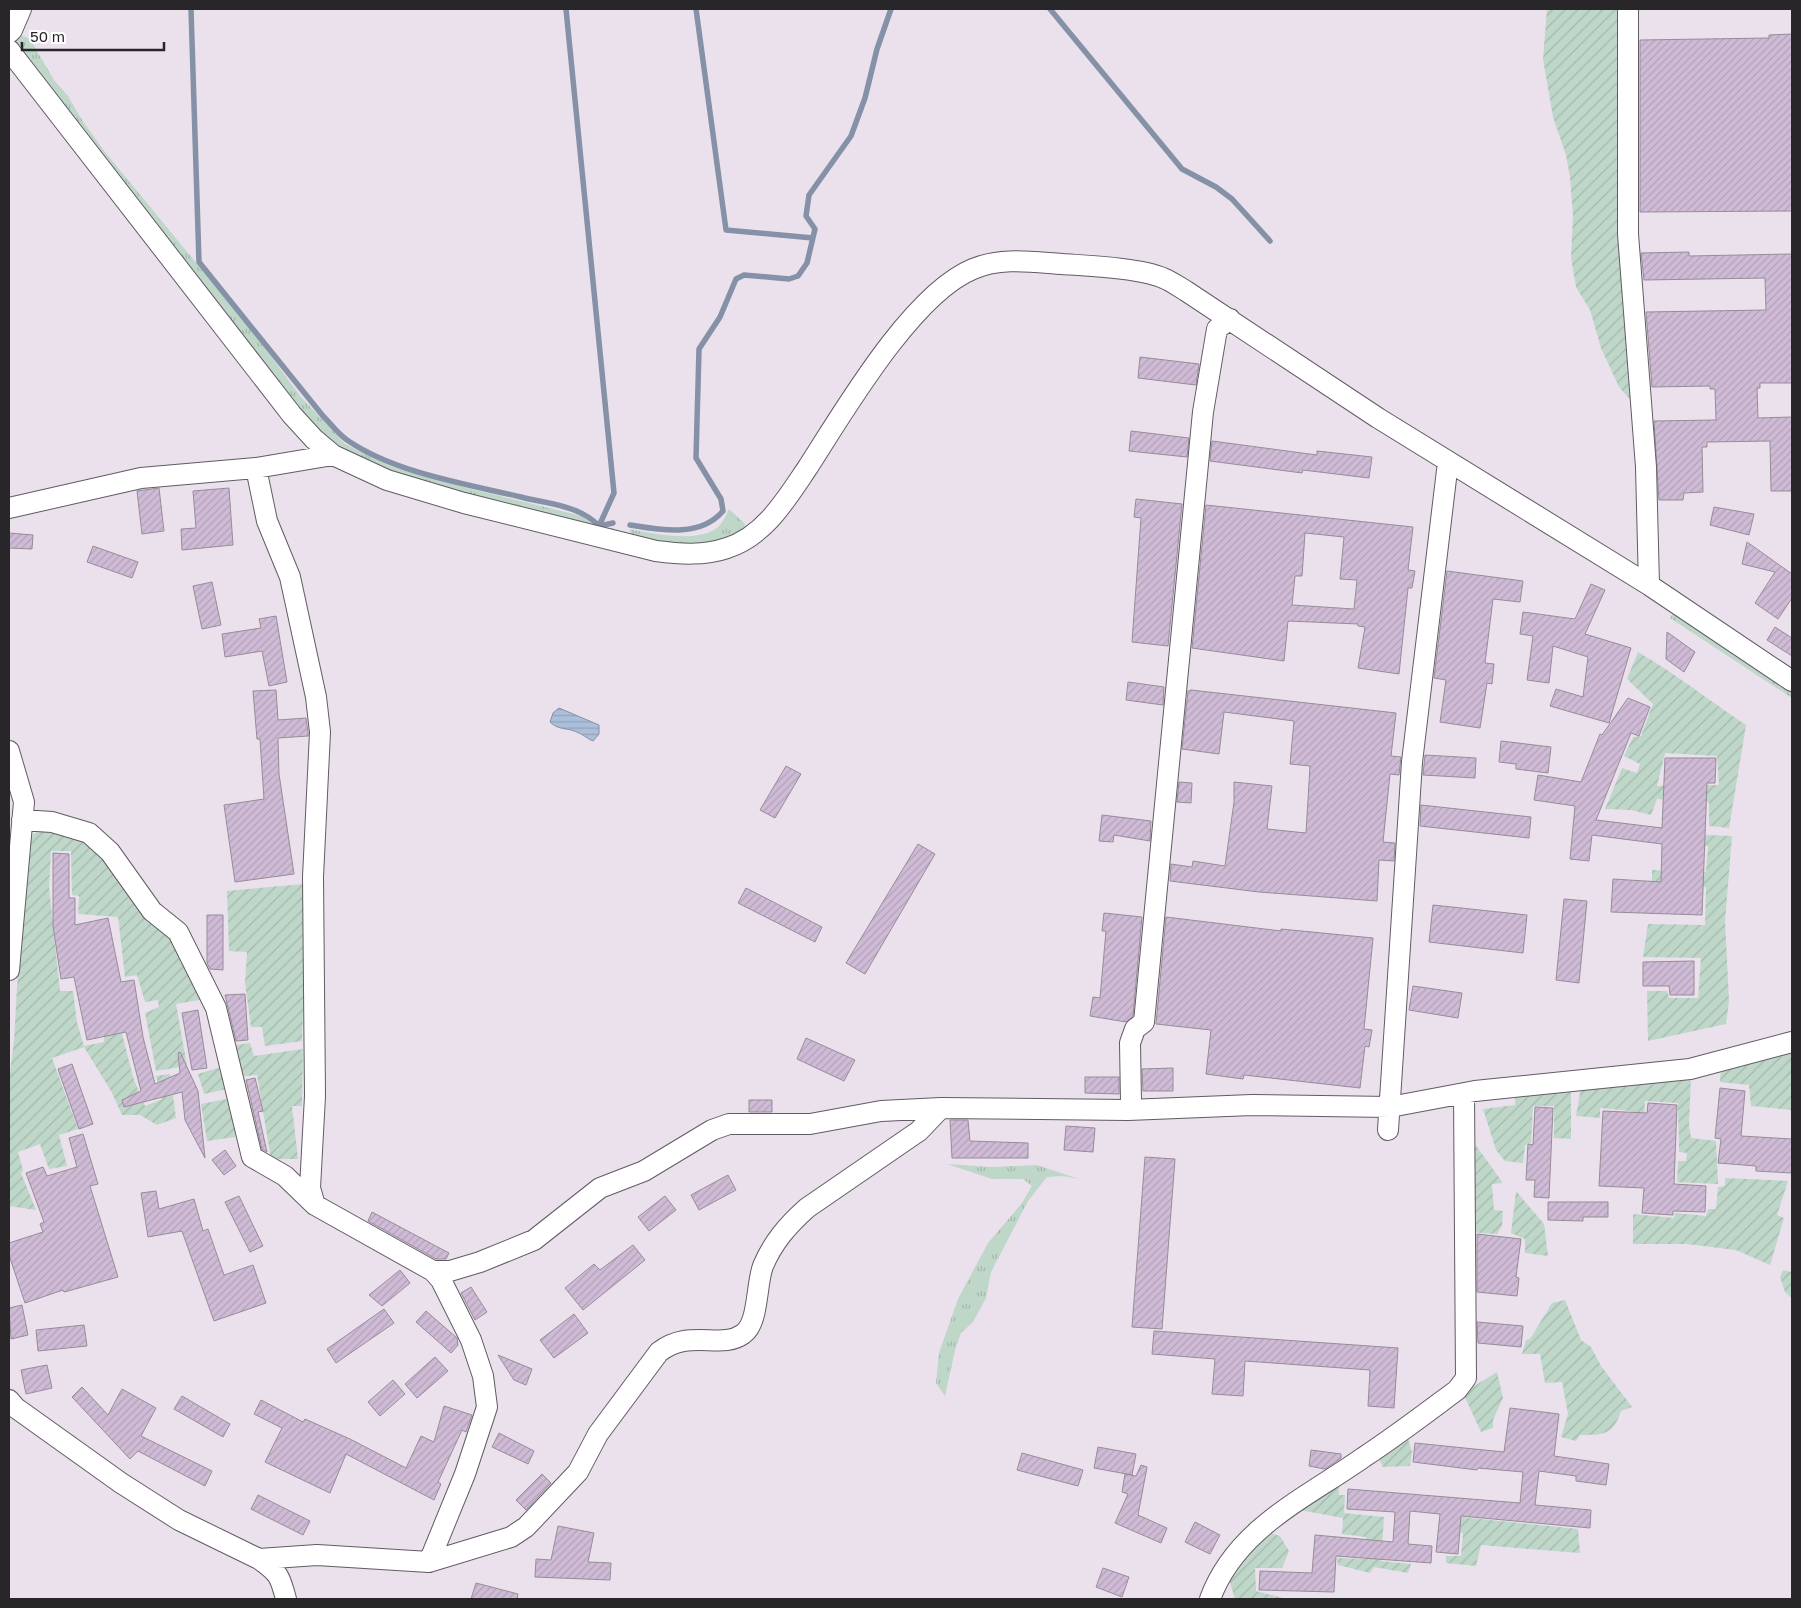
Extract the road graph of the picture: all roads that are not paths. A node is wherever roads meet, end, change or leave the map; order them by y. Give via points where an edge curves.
1 (21, 9) edge
2 (1628, 9) edge
3 (9, 33) edge
4 (9, 50) edge
5 (1230, 319) junction
6 (333, 455) junction
7 (1448, 462) junction
8 (256, 468) junction
9 (9, 508) edge
10 (1649, 585) junction
11 (1792, 681) edge
12 (9, 752) edge
13 (17, 833) edge
14 (9, 970) edge
15 (1792, 1042) edge
16 (1464, 1094) junction
17 (1390, 1107) junction
18 (941, 1108) junction
19 (1128, 1110) junction
20 (1388, 1130) dead end
21 (315, 1205) junction
22 (433, 1271) junction
23 (9, 1400) edge
24 (258, 1559) junction
25 (429, 1562) junction
26 (286, 1599) edge
27 (1210, 1599) edge

1 - 3 street
2 - 10 street via 1628,234 1646,467
4 - 6 street via 244,355 308,433
5 - 6 street via 1163,277 1139,272 1019,261 996,262 973,269 933,295 913,317 865,380 766,524 728,548 707,552 656,551 491,510 387,480
5 - 7 street
5 - 19 street via 1217,330 1203,412 1144,1022 1135,1029 1130,1043 1131,1102
6 - 8 street
7 - 10 street
7 - 17 street via 1412,762
8 - 9 street via 141,478
8 - 21 street via 267,521 290,578 316,697 320,732 313,877 315,1096 310,1188
10 - 11 street
12 - 13 street via 24,802
13 - 14 street
13 - 21 street via 52,822 89,833 110,852 152,911 178,932 216,1008 252,1157 285,1176
15 - 16 street via 1690,1069
16 - 17 street
16 - 27 street via 1466,1378 1458,1390 1364,1458 1300,1497 1255,1532 1223,1572
17 - 19 street via 1252,1105
17 - 20 street
18 - 19 street
18 - 22 street via 880,1111 810,1124 729,1124 712,1130 644,1171 600,1188 534,1240 450,1272
18 - 25 street via 919,1131 807,1208 790,1224 768,1253 762,1268 754,1316 744,1334 733,1339 682,1340 659,1352 598,1434 578,1472 526,1527 511,1538
21 - 22 street
22 - 25 street via 441,1280 471,1340 483,1376 487,1407 465,1474
23 - 24 street via 179,1520
24 - 25 street via 317,1555
24 - 26 street via 281,1578

